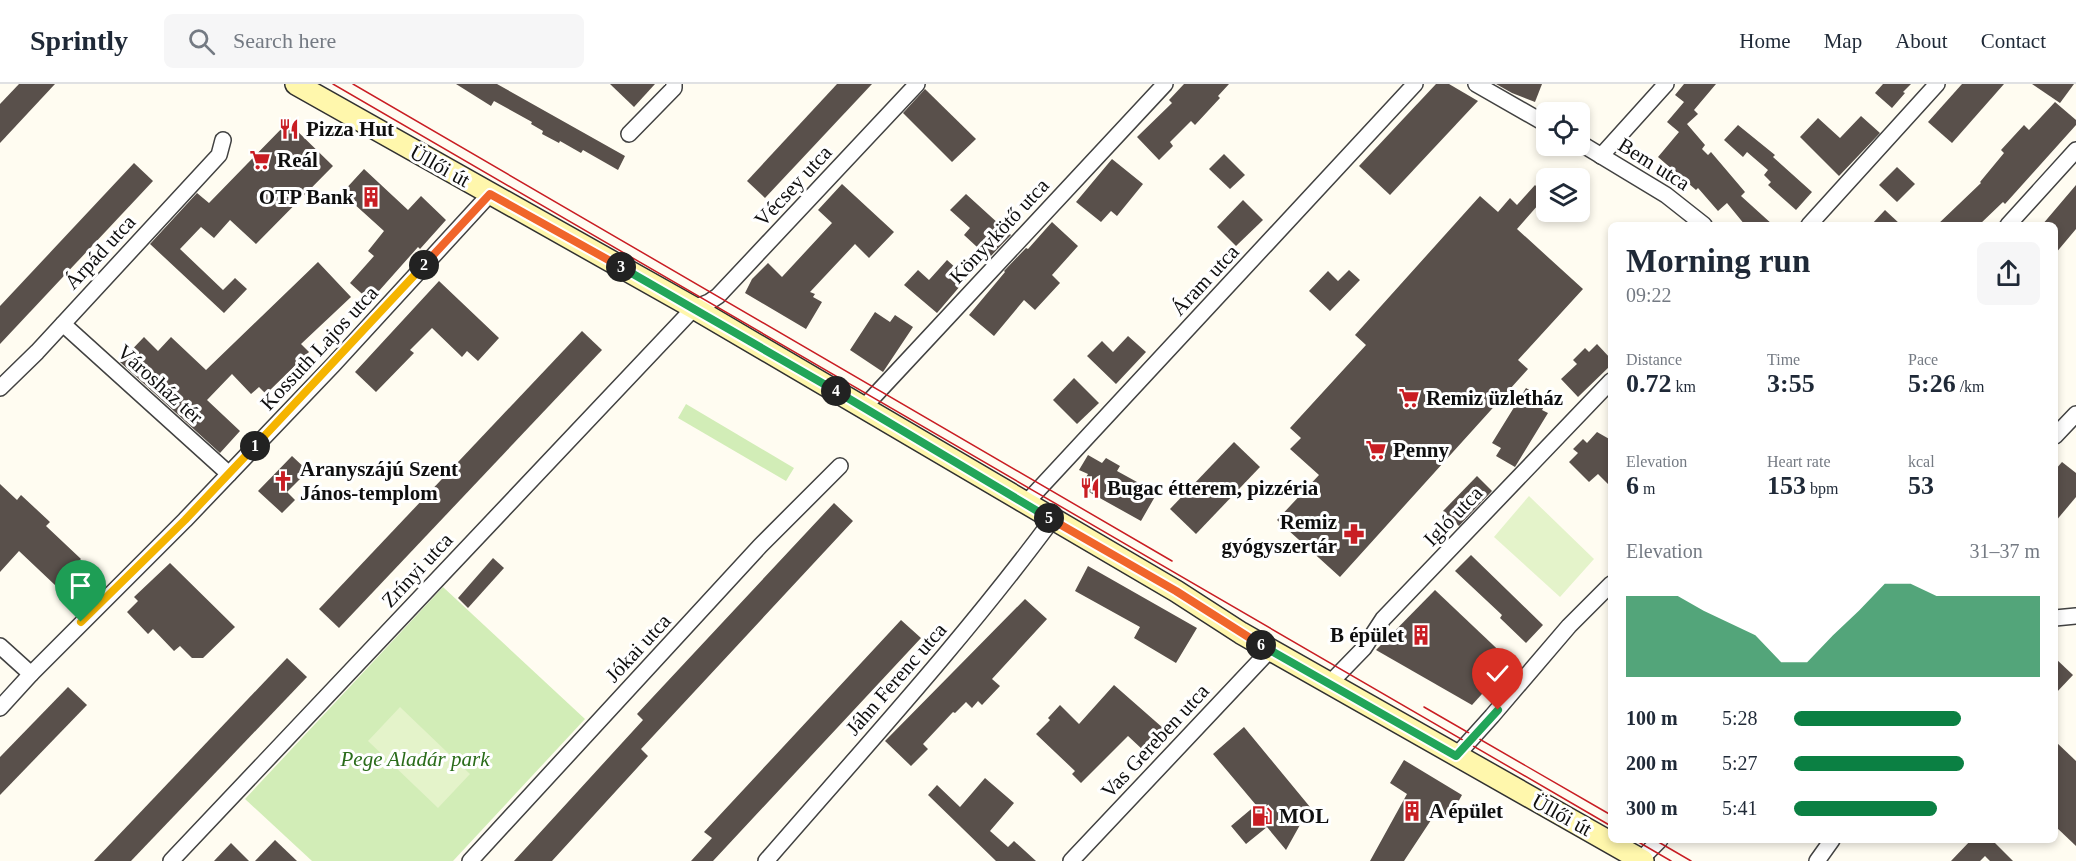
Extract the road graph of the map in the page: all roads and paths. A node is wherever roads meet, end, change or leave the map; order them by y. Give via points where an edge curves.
1 (296, 84) edge
2 (674, 84) edge
3 (917, 84) edge
4 (1165, 84) edge
5 (1415, 84) edge
6 (1476, 84) edge
7 (1666, 84) edge
8 (1937, 84) edge
9 (1536, 118) edge
10 (629, 134) dead end
11 (223, 140) dead end
12 (1590, 149) edge
13 (2076, 150) edge
14 (1601, 156) junction
15 (490, 194) junction
16 (1700, 222) edge
17 (1812, 222) edge
18 (2011, 222) edge
19 (694, 308) junction
20 (63, 324) junction
21 (1608, 384) edge
22 (0, 388) edge
23 (864, 407) junction
24 (2076, 414) edge
25 (2058, 433) edge
26 (840, 466) dead end
27 (229, 474) junction
28 (1025, 504) junction
29 (1052, 520) junction
30 (1608, 587) edge
31 (2076, 616) edge
32 (2058, 618) edge
33 (0, 646) edge
34 (1270, 650) junction
35 (31, 674) junction
36 (1330, 683) junction
37 (0, 708) edge
38 (1456, 756) junction
39 (1608, 841) edge
40 (1612, 843) edge
41 (1657, 843) edge
42 (1830, 843) edge
43 (1642, 860) edge
44 (171, 861) edge
45 (470, 861) edge
46 (766, 861) edge
47 (1071, 861) edge
48 (1817, 861) edge

1 - 15 main road, Üllői út
2 - 10 street
3 - 19 street, Vécsey utca via 718,296
4 - 23 street, Könyvkötő utca
5 - 28 street, Áram utca
6 - 9 street
7 - 14 street
8 - 17 street
11 - 20 street, Árpád utca via 219,155
12 - 14 street, Bem utca
13 - 18 street
14 - 16 street, Bem utca via 1666,195
15 - 19 main road, Üllői út
15 - 27 street, Kossuth Lajos utca
19 - 23 main road, Üllői út
19 - 44 street, Zrínyi utca
20 - 22 street, Árpád utca
20 - 27 street, Városház tér
21 - 36 street, Igló utca via 1383,620 1364,648
23 - 28 main road, Üllői út
24 - 25 street
26 - 45 street, Jókai utca via 760,546
27 - 35 street, Kossuth Lajos utca
28 - 29 main road, Üllői út
29 - 34 main road, Üllői út
29 - 46 street, Jáhn Ferenc utca via 967,630
30 - 38 street
31 - 32 street
33 - 35 street
34 - 36 main road, Üllői út
34 - 47 street, Vas Gereben utca
35 - 37 street, Kossuth Lajos utca
36 - 38 main road, Üllői út
38 - 39 main road, Üllői út
40 - 43 main road, Üllői út
41 - 43 street
42 - 48 street

